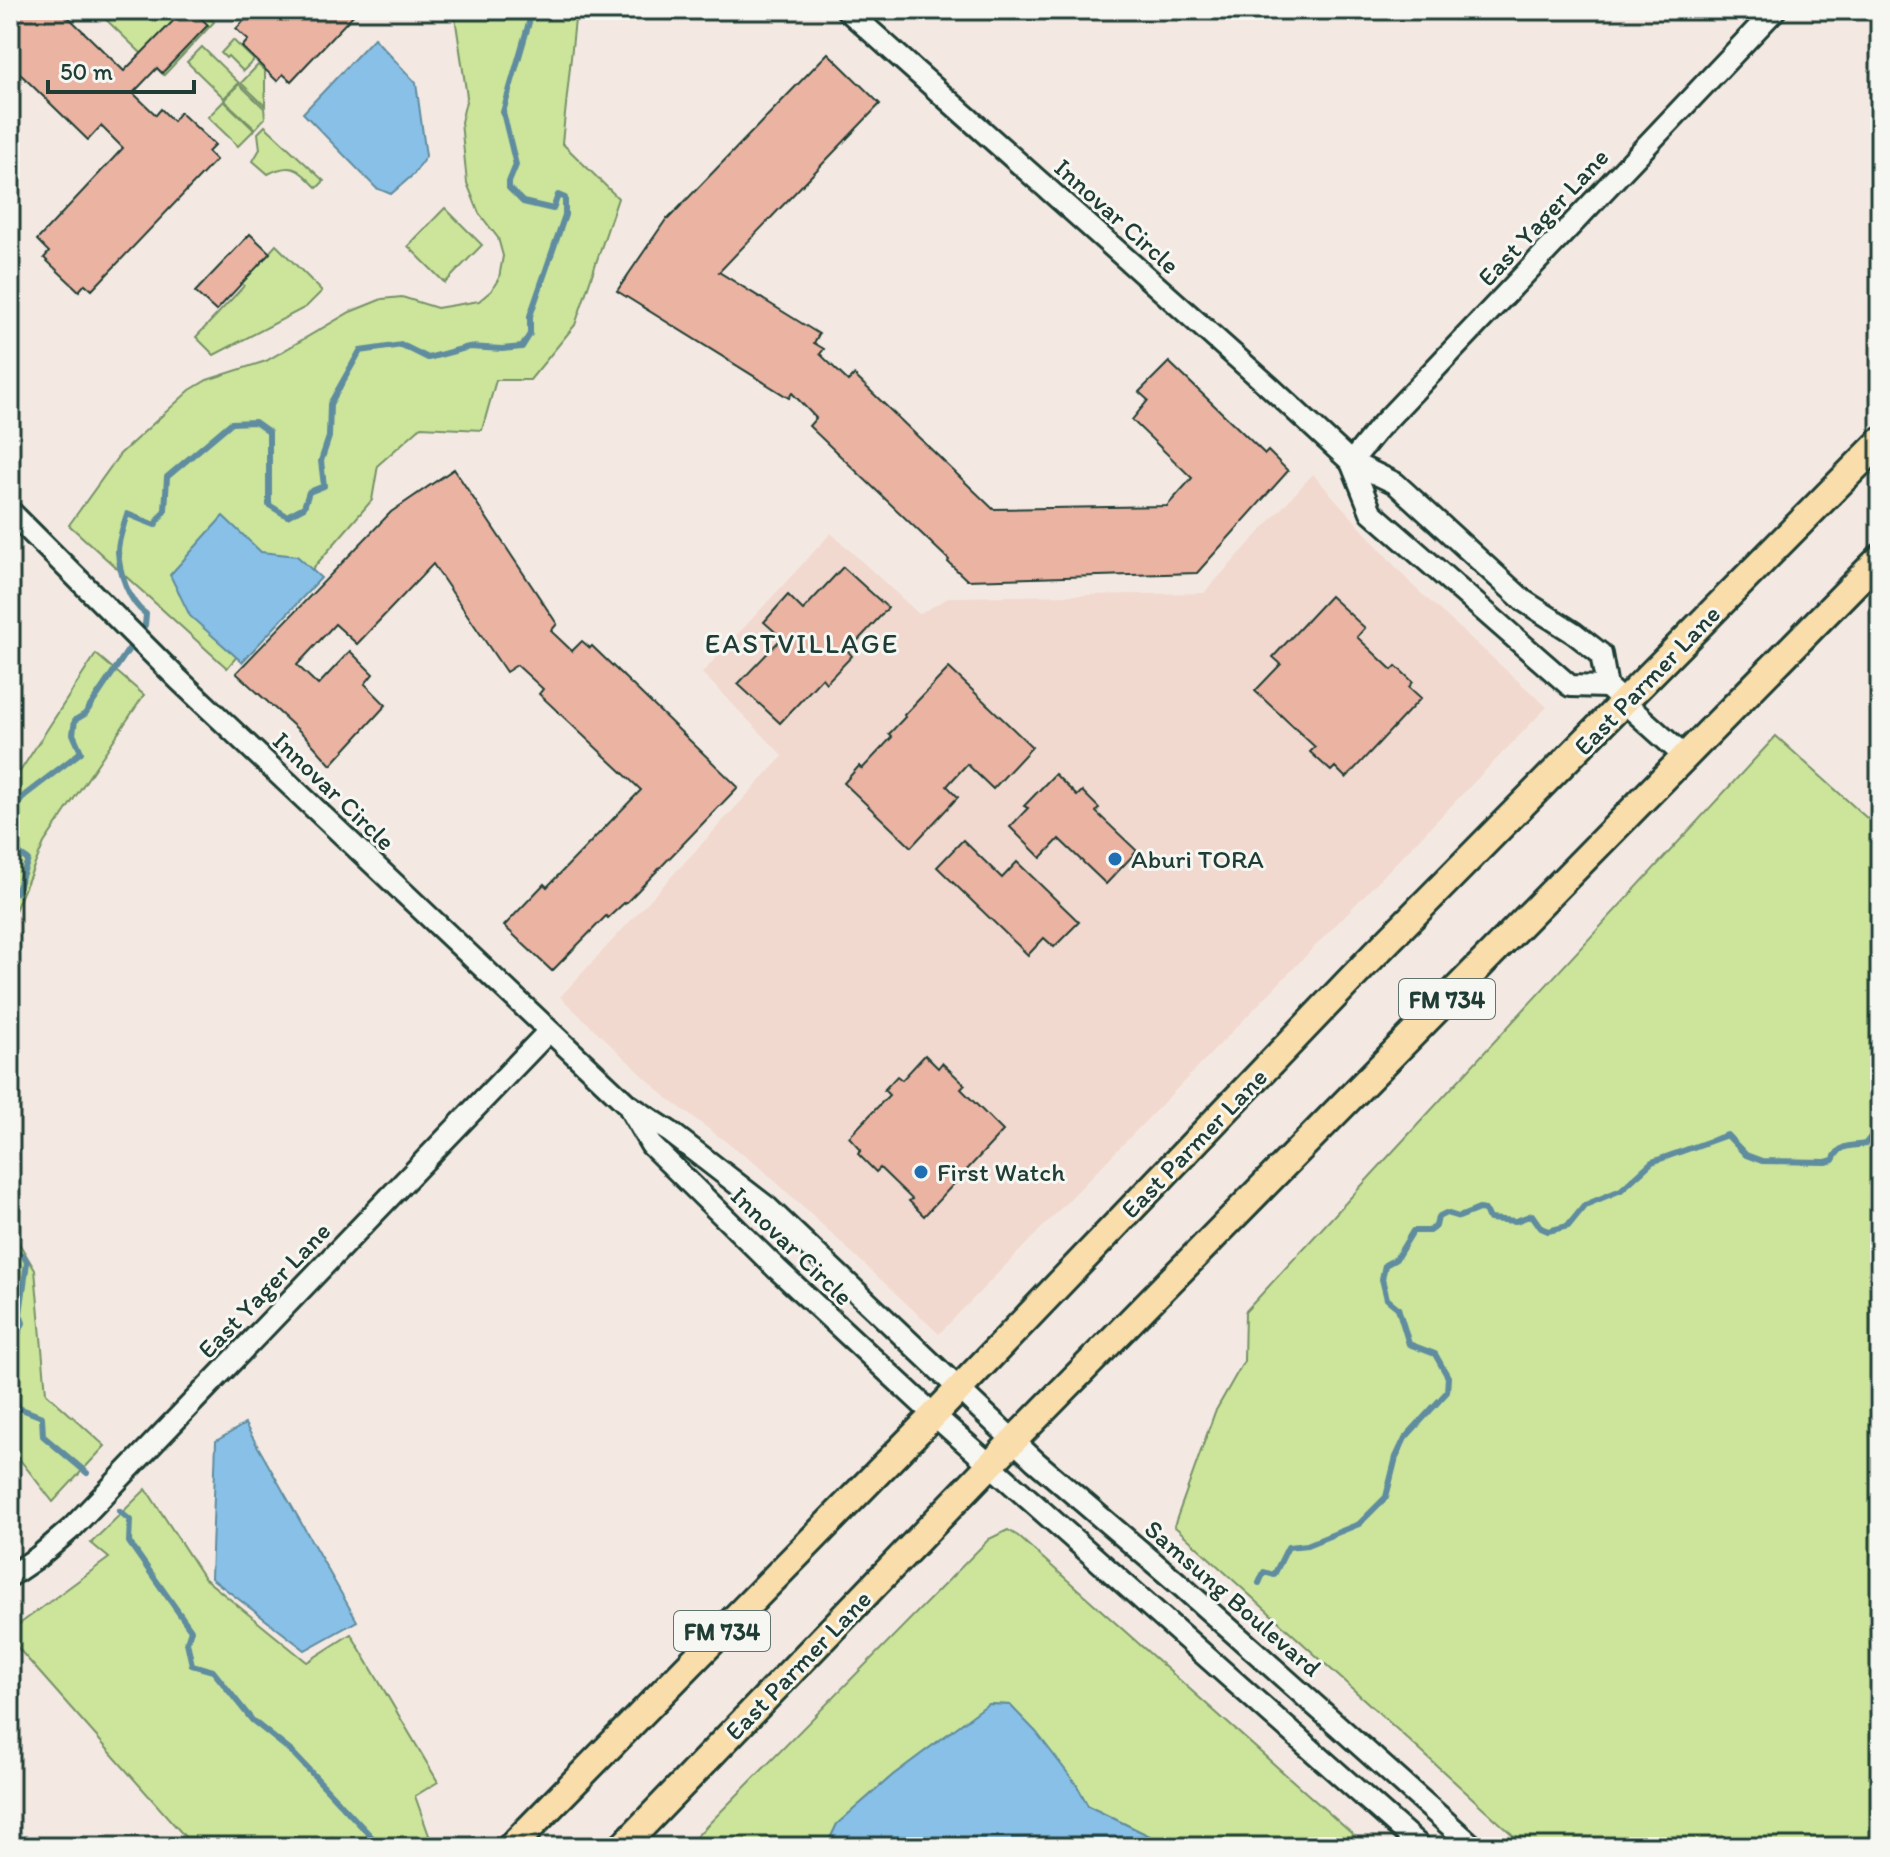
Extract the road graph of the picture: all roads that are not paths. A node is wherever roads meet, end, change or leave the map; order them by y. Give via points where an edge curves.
1 (847, 10) edge
2 (1775, 10) edge
3 (1880, 442) edge
4 (1351, 462) junction
5 (10, 511) edge
6 (1880, 558) edge
7 (1616, 695) junction
8 (1685, 757) junction
9 (548, 1032) junction
10 (627, 1104) junction
11 (958, 1389) junction
12 (934, 1415) junction
13 (1014, 1440) junction
14 (990, 1465) junction
15 (10, 1576) edge
16 (511, 1847) edge
17 (622, 1847) edge
18 (1421, 1847) edge
19 (1474, 1847) edge

1 - 4 street, Innovar Circle
2 - 4 street, East Yager Lane
3 - 7 main road, East Parmer Lane / FM 734
4 - 7 street, Innovar Circle via 1395,483 1524,601 1601,654
4 - 7 street, Innovar Circle via 1371,512 1570,686
5 - 9 street, Innovar Circle
6 - 8 main road, East Parmer Lane / FM 734
7 - 8 street
7 - 11 main road, East Parmer Lane / FM 734
8 - 13 main road, East Parmer Lane / FM 734
9 - 10 street, Innovar Circle
9 - 15 street, East Yager Lane via 72,1528
10 - 11 street, Innovar Circle via 767,1207
10 - 12 street, Innovar Circle via 651,1145
11 - 12 main road, East Parmer Lane / FM 734
11 - 13 street, Samsung Boulevard
12 - 14 street
12 - 16 main road, East Parmer Lane / FM 734
13 - 14 main road, East Parmer Lane / FM 734
13 - 19 street, Samsung Boulevard
14 - 17 main road, East Parmer Lane / FM 734
14 - 18 street

